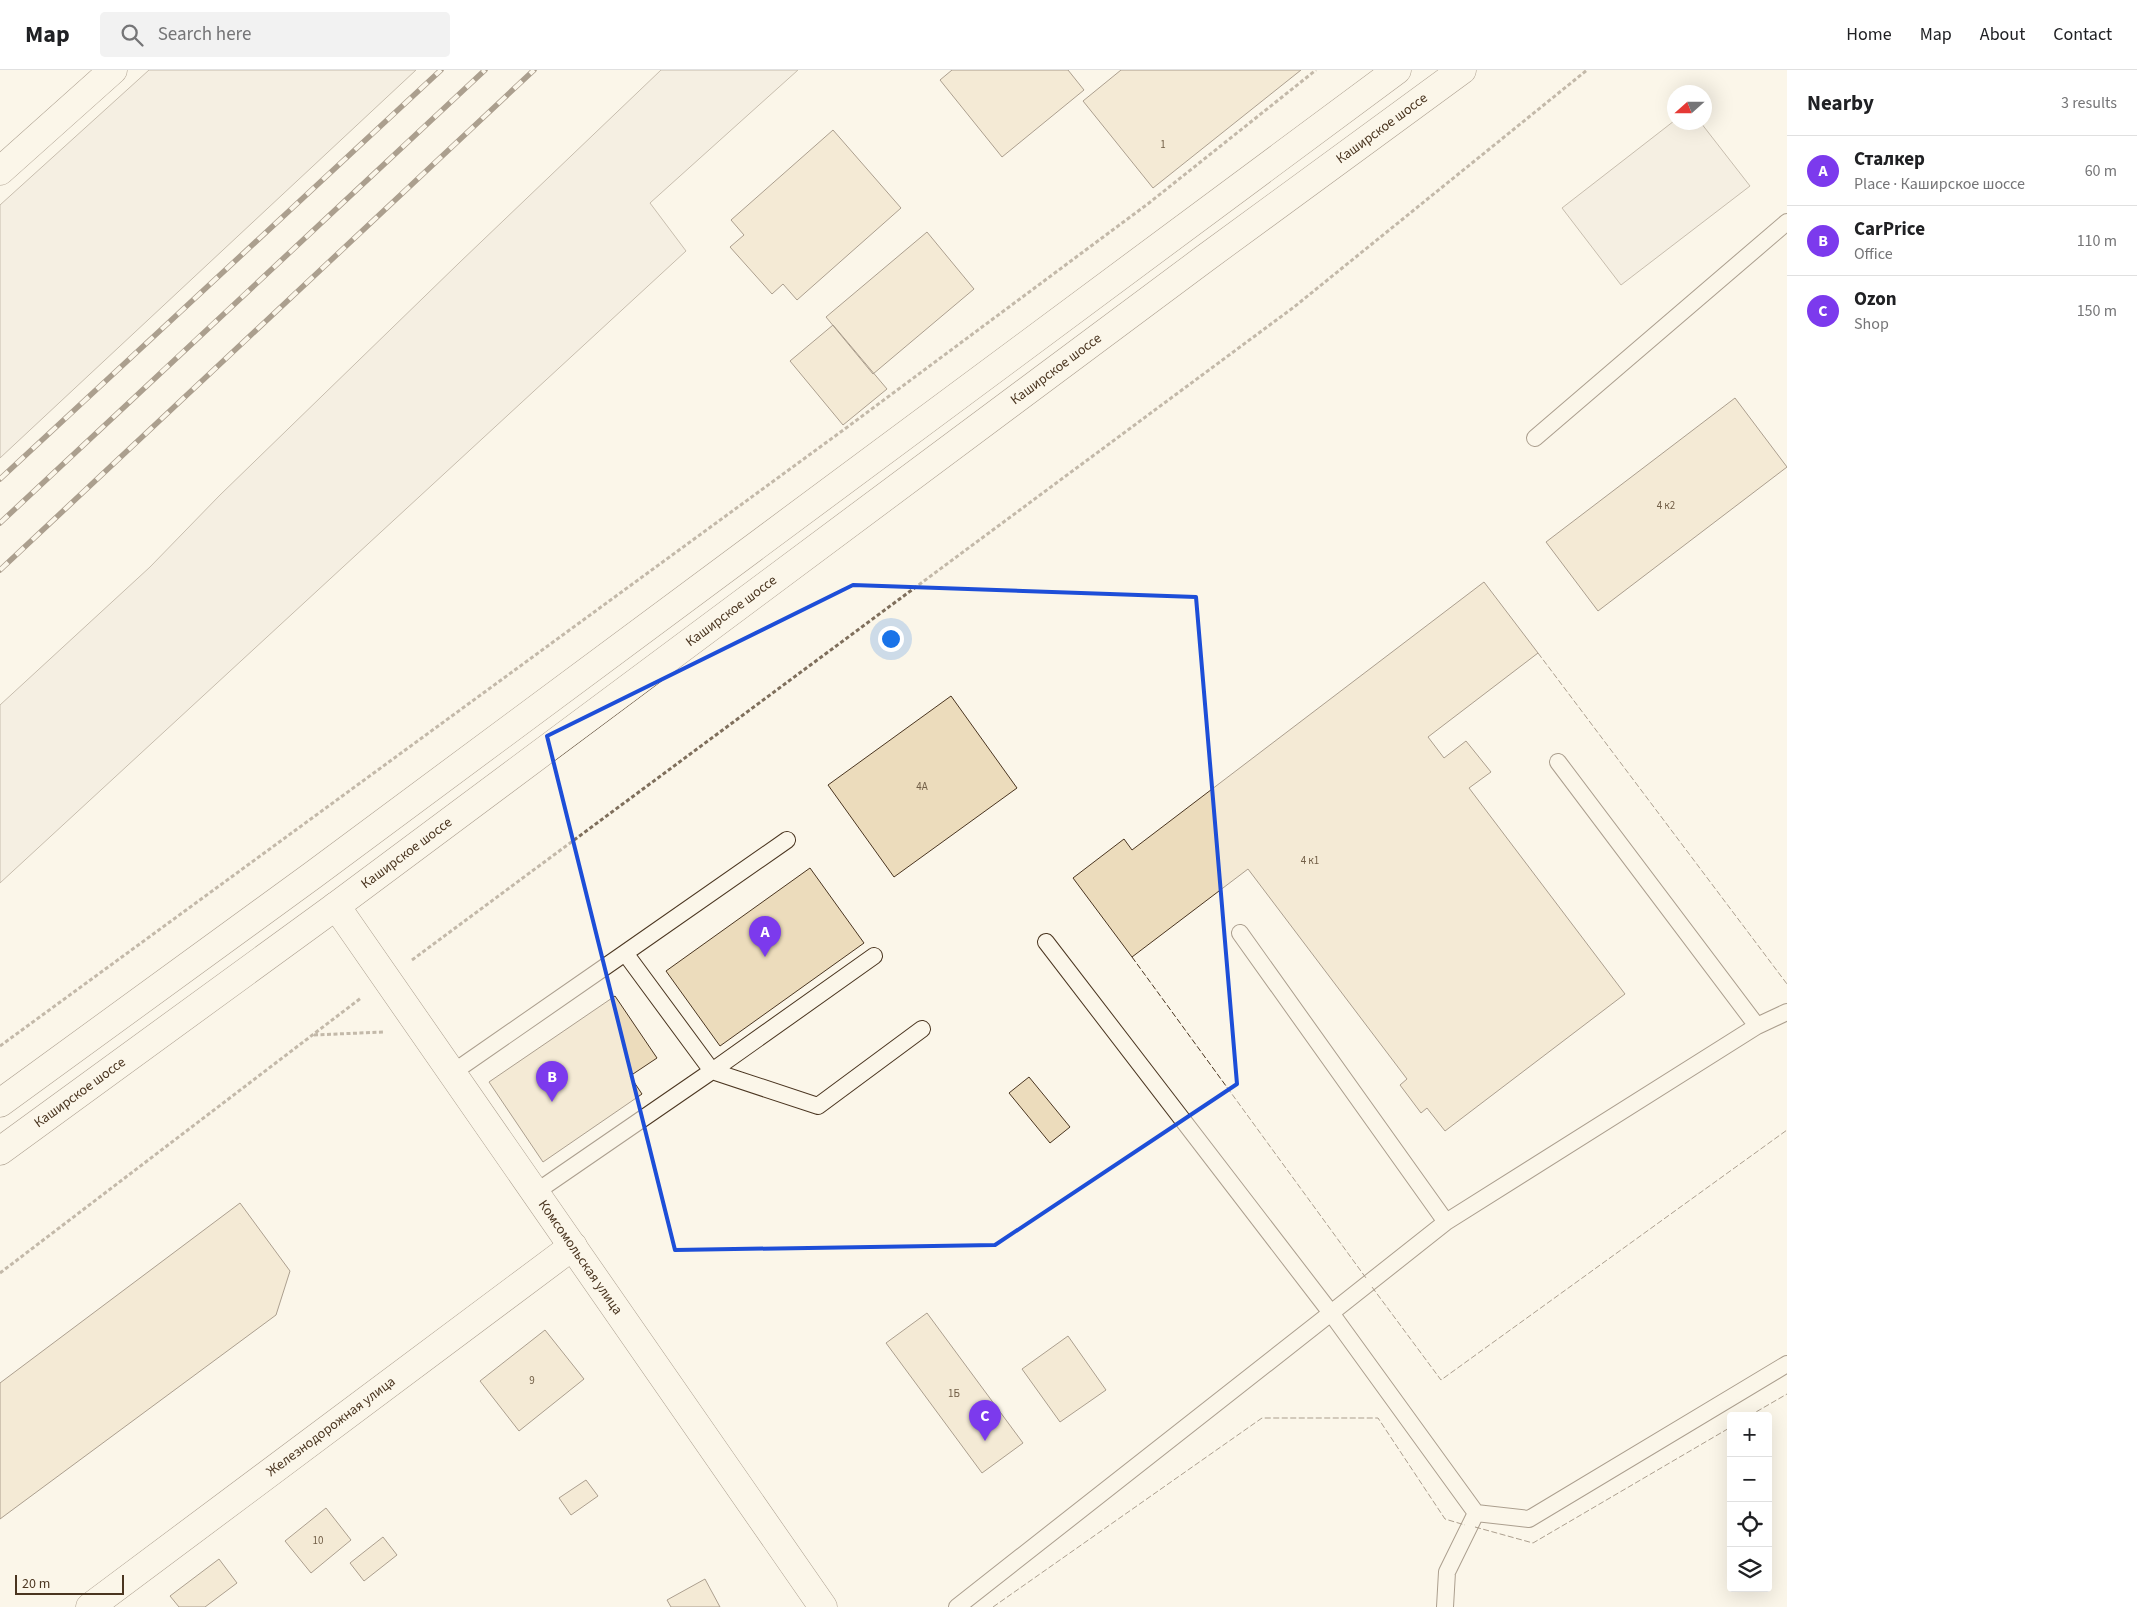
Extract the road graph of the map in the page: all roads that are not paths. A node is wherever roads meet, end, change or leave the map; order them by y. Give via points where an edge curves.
1 (113, 70) edge
2 (1397, 70) edge
3 (1462, 70) edge
4 (0, 171) edge
5 (1787, 222) edge
6 (1535, 438) dead end
7 (1558, 762) dead end
8 (787, 840) dead end
9 (336, 906) junction
10 (1240, 933) dead end
11 (1046, 942) dead end
12 (626, 953) junction
13 (874, 956) dead end
14 (1787, 1012) edge
15 (1757, 1026) junction
16 (922, 1029) dead end
17 (712, 1071) junction
18 (452, 1073) junction
19 (0, 1103) edge
20 (0, 1151) edge
21 (536, 1192) junction
22 (1446, 1222) junction
23 (573, 1246) junction
24 (1331, 1313) junction
25 (1787, 1364) edge
26 (1476, 1513) junction
27 (90, 1607) edge
28 (823, 1607) edge
29 (957, 1607) edge
30 (1445, 1607) edge

1 - 4 main road
2 - 19 main road via 321,869
3 - 9 main road, Каширское шоссе via 1204,258
5 - 6 lane
7 - 15 lane
8 - 12 lane
9 - 18 main road, Комсомольская улица
9 - 20 main road, Каширское шоссе
10 - 22 lane
11 - 24 lane
12 - 17 lane
12 - 18 lane
13 - 17 lane
14 - 15 lane
15 - 22 lane
16 - 17 lane via 818,1106
17 - 21 lane
18 - 21 main road, Комсомольская улица
21 - 23 main road, Комсомольская улица
22 - 24 lane
23 - 27 main road, Железнодорожная улица
23 - 28 main road, Комсомольская улица
24 - 26 lane
24 - 29 lane
25 - 26 lane via 1529,1519
26 - 30 lane via 1447,1572

